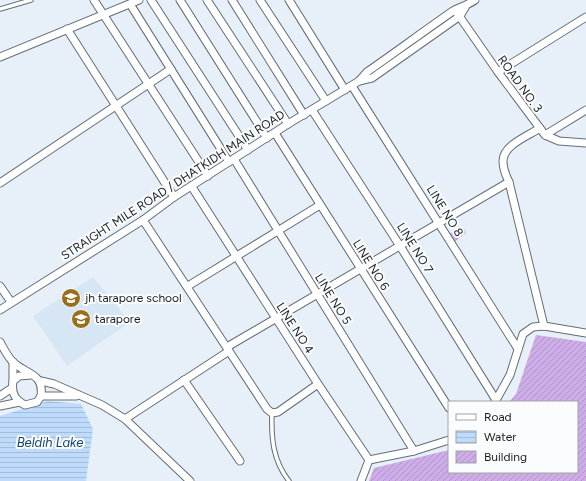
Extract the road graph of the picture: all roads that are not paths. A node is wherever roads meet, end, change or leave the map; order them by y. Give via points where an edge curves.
1 (31, 0) edge
2 (94, 0) edge
3 (139, 0) edge
4 (151, 0) edge
5 (180, 0) edge
6 (207, 0) edge
7 (232, 0) edge
8 (260, 0) edge
9 (289, 0) edge
10 (474, 0) edge
11 (130, 4) junction
12 (466, 6) junction
13 (0, 9) edge
14 (455, 10) junction
15 (103, 15) junction
16 (460, 16) junction
17 (586, 17) edge
18 (67, 29) junction
19 (0, 57) edge
20 (171, 69) junction
21 (498, 72) junction
22 (359, 81) junction
23 (148, 84) junction
24 (348, 88) junction
25 (326, 101) junction
26 (116, 105) junction
27 (312, 110) junction
28 (586, 110) edge
29 (304, 115) junction
30 (288, 124) junction
31 (540, 128) junction
32 (275, 133) junction
33 (545, 135) junction
34 (267, 138) junction
35 (586, 143) edge
36 (248, 150) junction
37 (232, 161) junction
38 (208, 176) junction
39 (508, 182) junction
40 (0, 183) edge
41 (192, 187) junction
42 (174, 197) junction
43 (320, 205) junction
44 (143, 220) junction
45 (439, 222) junction
46 (278, 230) junction
47 (400, 246) junction
48 (236, 256) junction
49 (360, 268) junction
50 (0, 286) edge
51 (188, 286) junction
52 (317, 294) junction
53 (11, 302) junction
54 (0, 310) edge
55 (276, 318) junction
56 (544, 326) junction
57 (586, 333) edge
58 (0, 342) edge
59 (228, 349) junction
60 (518, 349) junction
61 (13, 362) junction
62 (31, 375) junction
63 (184, 380) junction
64 (41, 382) junction
65 (12, 384) junction
66 (318, 384) junction
67 (0, 396) edge
68 (41, 396) junction
69 (78, 396) junction
70 (496, 401) edge
71 (20, 402) junction
72 (0, 406) edge
73 (448, 406) edge
74 (272, 413) junction
75 (125, 419) junction
76 (448, 440) edge
77 (414, 452) junction
78 (369, 460) junction
79 (240, 461) dead end
80 (190, 481) edge
81 (289, 481) edge
82 (361, 481) edge

1 - 13 lane
2 - 15 street
3 - 11 street
4 - 36 street
5 - 34 street
6 - 30 street
7 - 29 street
8 - 25 street
9 - 24 street, LINE NO 8
10 - 12 street, STRAIGHT MILE ROAD / DHATKIDH MAIN ROAD
11 - 15 street
11 - 20 street, LINE NO 5
12 - 14 street, STRAIGHT MILE ROAD / DHATKIDH MAIN ROAD
12 - 16 street, STRAIGHT MILE ROAD / DHATKIDH MAIN ROAD
14 - 16 street, ROAD NO. 3
14 - 22 street, STRAIGHT MILE ROAD / DHATKIDH MAIN ROAD via 367,72
15 - 18 street
15 - 23 street
16 - 21 street, ROAD NO. 3
16 - 22 street, STRAIGHT MILE ROAD / DHATKIDH MAIN ROAD via 372,78
17 - 21 street
18 - 19 street
18 - 26 street
20 - 23 street
20 - 37 street, LINE NO 5
21 - 31 street, ROAD NO. 3
22 - 24 street, STRAIGHT MILE ROAD / DHATKIDH MAIN ROAD
23 - 26 street
23 - 38 street
24 - 25 street, STRAIGHT MILE ROAD / DHATKIDH MAIN ROAD
24 - 45 street, LINE NO 8
25 - 27 street, STRAIGHT MILE ROAD / DHATKIDH MAIN ROAD
26 - 40 street
26 - 42 street
27 - 29 street, STRAIGHT MILE ROAD / DHATKIDH MAIN ROAD
27 - 47 street, LINE NO 7
28 - 33 street
29 - 30 street, STRAIGHT MILE ROAD / DHATKIDH MAIN ROAD
30 - 32 street, STRAIGHT MILE ROAD / DHATKIDH MAIN ROAD
31 - 33 street, ROAD NO. 3
31 - 39 street via 505,152 503,160
32 - 34 street, STRAIGHT MILE ROAD / DHATKIDH MAIN ROAD
32 - 43 street, LINE NO 6
33 - 35 street via 559,141
34 - 36 street, STRAIGHT MILE ROAD / DHATKIDH MAIN ROAD
36 - 37 street, STRAIGHT MILE ROAD / DHATKIDH MAIN ROAD
37 - 38 street, STRAIGHT MILE ROAD / DHATKIDH MAIN ROAD
37 - 46 street, LINE NO 5
38 - 41 street, STRAIGHT MILE ROAD / DHATKIDH MAIN ROAD
39 - 45 street
39 - 56 street
41 - 42 street, STRAIGHT MILE ROAD / DHATKIDH MAIN ROAD
41 - 48 street, LINE NO 4
42 - 44 street, STRAIGHT MILE ROAD / DHATKIDH MAIN ROAD
43 - 46 street
43 - 49 street, LINE NO 6
44 - 51 street
44 - 53 street, STRAIGHT MILE ROAD / DHATKIDH MAIN ROAD
45 - 47 street
45 - 60 street, LINE NO 8
46 - 48 street
46 - 52 street, LINE NO 5
47 - 49 street
47 - 70 street, LINE NO 7
48 - 51 street
48 - 55 street, LINE NO 4
49 - 52 street
49 - 73 street, LINE NO 6
50 - 53 street
51 - 59 street
52 - 55 street
52 - 77 street, LINE NO 5
53 - 54 street, STRAIGHT MILE ROAD / DHATKIDH MAIN ROAD
55 - 59 street
55 - 66 street, LINE NO 4
56 - 57 street
56 - 60 street via 533,326 523,334
58 - 61 street
59 - 63 street
59 - 74 street
60 - 70 street via 510,375
61 - 62 street
61 - 65 street
62 - 64 street
62 - 65 street via 19,376
63 - 75 street
63 - 79 street
64 - 68 street
64 - 69 street via 54,384
65 - 67 street
65 - 71 street via 14,398
66 - 74 street via 278,412
66 - 78 street, LINE NO 4
68 - 69 street
68 - 71 street via 37,402 25,405
69 - 75 street
71 - 72 street
74 - 81 lane via 272,442 277,460
75 - 80 street
76 - 77 street
77 - 78 street
78 - 82 street

